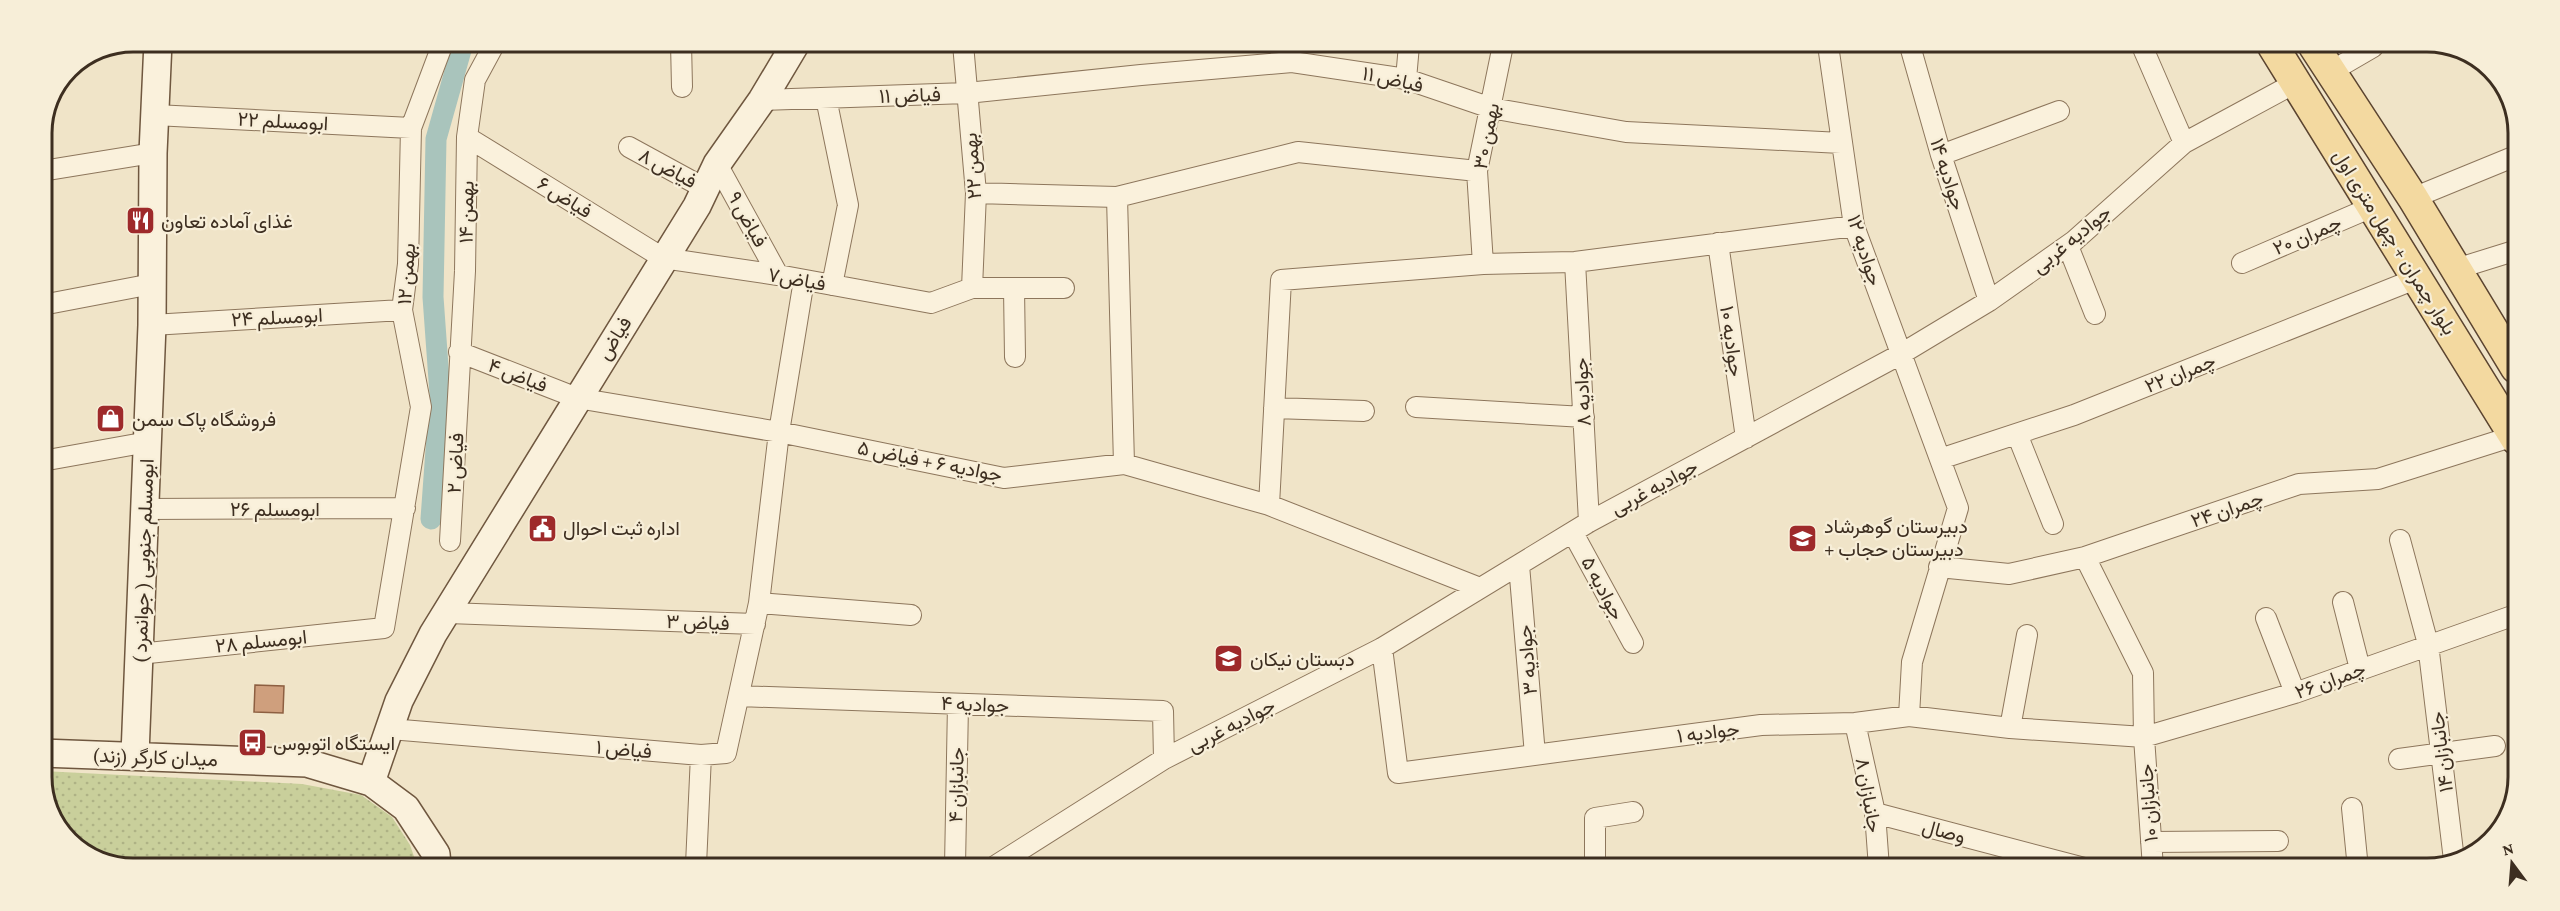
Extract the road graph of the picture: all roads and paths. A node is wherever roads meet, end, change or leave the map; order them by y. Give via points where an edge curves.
1 (158, 53) edge
2 (439, 53) edge
3 (490, 53) edge
4 (681, 53) edge
5 (790, 53) edge
6 (964, 53) edge
7 (1409, 53) edge
8 (1501, 53) edge
9 (1829, 53) edge
10 (1912, 53) edge
11 (2145, 53) edge
12 (2277, 53) edge
13 (2318, 53) edge
14 (2361, 53) edge
15 (2330, 72) junction
16 (1407, 78) junction
17 (2295, 83) junction
18 (682, 87) dead end
19 (967, 93) junction
20 (826, 98) junction
21 (762, 100) junction
22 (1491, 108) junction
23 (2059, 111) dead end
24 (155, 115) junction
25 (411, 128) junction
26 (467, 137) junction
27 (1841, 143) junction
28 (2184, 143) junction
29 (629, 147) dead end
30 (153, 153) junction
31 (1941, 155) junction
32 (2507, 159) edge
33 (717, 164) junction
34 (53, 169) edge
35 (1477, 171) junction
36 (706, 189) junction
37 (976, 193) junction
38 (1117, 197) junction
39 (2413, 198) junction
40 (2372, 207) junction
41 (1854, 226) junction
42 (1718, 243) junction
43 (2068, 246) junction
44 (2507, 253) edge
45 (663, 258) junction
46 (1575, 262) junction
47 (2242, 263) dead end
48 (1483, 264) junction
49 (2456, 270) junction
50 (778, 275) junction
51 (2418, 278) junction
52 (804, 280) junction
53 (152, 284) junction
54 (832, 285) junction
55 (972, 288) junction
56 (1014, 288) junction
57 (1064, 288) dead end
58 (1989, 301) junction
59 (53, 303) edge
60 (402, 310) junction
61 (2094, 314) dead end
62 (152, 325) junction
63 (459, 352) junction
64 (1901, 354) junction
65 (2507, 354) edge
66 (1015, 357) dead end
67 (459, 386) joint
68 (577, 398) junction
69 (1416, 407) dead end
70 (1274, 408) junction
71 (1364, 411) dead end
72 (1584, 417) junction
73 (2507, 425) edge
74 (779, 432) junction
75 (2017, 434) junction
76 (1746, 438) junction
77 (2507, 439) edge
78 (148, 442) junction
79 (53, 459) edge
80 (1940, 459) junction
81 (1124, 464) junction
82 (1269, 505) junction
83 (405, 508) junction
84 (144, 509) junction
85 (2053, 524) dead end
86 (1581, 527) junction
87 (2400, 540) dead end
88 (450, 541) dead end
89 (2085, 557) junction
90 (1519, 566) junction
91 (1939, 567) junction
92 (1480, 588) junction
93 (2343, 602) dead end
94 (759, 603) junction
95 (911, 615) dead end
96 (2508, 617) edge
97 (2266, 618) dead end
98 (441, 624) junction
99 (754, 624) junction
100 (384, 628) joint
101 (2027, 635) dead end
102 (1633, 643) dead end
103 (2428, 644) junction
104 (1382, 648) junction
105 (139, 654) junction
106 (2360, 669) junction
107 (2295, 693) junction
108 (739, 696) junction
109 (958, 704) junction
110 (1909, 716) junction
111 (1855, 723) junction
112 (2010, 728) junction
113 (390, 729) junction
114 (2144, 737) junction
115 (2495, 746) dead end
116 (53, 753) edge
117 (2441, 753) junction
118 (135, 755) junction
119 (701, 755) junction
120 (1535, 755) junction
121 (1164, 759) junction
122 (2399, 759) dead end
123 (371, 782) junction
124 (2352, 808) dead end
125 (1633, 812) dead end
126 (1875, 813) junction
127 (2278, 841) dead end
128 (2151, 842) junction
129 (2453, 854) edge
130 (437, 858) edge
131 (696, 858) edge
132 (954, 858) edge
133 (1008, 858) edge
134 (1595, 858) edge
135 (1878, 858) edge
136 (2046, 858) edge
137 (2152, 858) edge
138 (2357, 858) edge

1 - 24 main road, ابومسلم جنوبی ( جوانمرد )
2 - 25 street, بهمن ۱۲
3 - 26 street, بهمن ۱۴ via 476,80
4 - 18 street
5 - 21 main road, فیاض
6 - 19 street, بهمن ۲۲
7 - 16 street
8 - 22 street, بهمن ۳۰
9 - 27 street, جوادیه ۱۲
10 - 31 street, جوادیه ۱۴
11 - 28 street
12 - 17 main road, بلوار چمران + چهل متری اول
13 - 15 main road, بلوار چمران + چهل متری اول
14 - 15 street
15 - 39 main road, بلوار چمران + چهل متری اول
16 - 19 street, فیاض ۱۱ via 1292,62
16 - 22 street, فیاض ۱۱
17 - 28 street, جوادیه غربی
17 - 40 main road, بلوار چمران + چهل متری اول
19 - 20 street, فیاض ۱۱
19 - 37 street, بهمن ۲۲
20 - 21 street, فیاض ۱۱
20 - 54 street via 848,204
21 - 33 main road, فیاض
22 - 27 street, فیاض ۱۱ via 1626,132
22 - 35 street, بهمن ۳۰
23 - 31 street
24 - 25 street, ابومسلم ۲۲
24 - 30 main road, ابومسلم جنوبی ( جوانمرد )
25 - 60 street, بهمن ۱۲ via 408,264
26 - 45 street, فیاض ۶
26 - 63 street, بهمن ۱۴
27 - 41 street, جوادیه ۱۲
28 - 43 street, جوادیه غربی
29 - 36 street, فیاض ۸
30 - 34 street
30 - 53 main road, ابومسلم جنوبی ( جوانمرد )
31 - 58 street, جوادیه ۱۴
32 - 39 street
33 - 36 main road, فیاض
33 - 50 street, فیاض ۹
35 - 38 street via 1298,152
35 - 48 street, بهمن ۳۰
36 - 45 main road, فیاض
37 - 38 street
37 - 55 street, بهمن ۲۲
38 - 81 street
39 - 49 main road, بلوار چمران + چهل متری اول
40 - 47 street, چمران ۲۰
40 - 51 main road, بلوار چمران + چهل متری اول
41 - 42 street
41 - 64 street, جوادیه ۱۲
42 - 46 street
42 - 76 street, جوادیه ۱۰
43 - 58 street, جوادیه غربی
43 - 61 street
44 - 49 street
45 - 50 street, فیاض۷
45 - 68 main road, فیاض
46 - 48 street
46 - 72 street, جوادیه ۸
48 - 70 street via 1281,280
49 - 65 main road, بلوار چمران + چهل متری اول
50 - 52 street, فیاض۷
51 - 73 main road, بلوار چمران + چهل متری اول
51 - 75 street, چمران ۲۲
52 - 54 street, فیاض۷
52 - 74 street, فیاض ۳
53 - 59 street
53 - 62 main road, ابومسلم جنوبی ( جوانمرد )
54 - 55 street, فیاض۷ via 931,303
55 - 56 street
56 - 57 street
56 - 66 street
58 - 64 street, جوادیه غربی
60 - 62 street, ابومسلم ۲۴
60 - 83 street, بهمن ۱۲ via 420,407
62 - 78 main road, ابومسلم جنوبی ( جوانمرد )
63 - 67 street, بهمن ۱۴
63 - 68 street, فیاض ۴
64 - 76 street, جوادیه غربی
64 - 80 street, جوادیه ۱۲
67 - 88 street, فیاض ۲
68 - 74 street, جوادیه ۶ + فیاض ۵
68 - 98 main road, فیاض
69 - 72 street
70 - 71 street
70 - 82 street
72 - 86 street, جوادیه ۸
74 - 81 street, جوادیه ۶ + فیاض ۵ via 1004,477
74 - 94 street, فیاض ۳
75 - 80 street, چمران ۲۲
75 - 85 street
76 - 86 street, جوادیه غربی
77 - 89 street, چمران ۲۴ via 2378,479 2300,484
78 - 79 street
78 - 84 main road, ابومسلم جنوبی ( جوانمرد )
80 - 91 street, جوادیه ۱۲ via 1958,508
81 - 82 street, جوادیه ۶ + فیاض ۵
82 - 92 street, جوادیه ۶ + فیاض ۵
83 - 84 street, ابومسلم ۲۶
83 - 100 street, بهمن ۱۲
84 - 105 main road, ابومسلم جنوبی ( جوانمرد )
86 - 90 street, جوادیه غربی
86 - 102 street, جوادیه ۵
87 - 103 street, جانبازان ۱۴
89 - 91 street, چمران ۲۴ via 2009,574
89 - 114 street, جانبازان ۱۰ via 2144,673
90 - 92 street, جوادیه غربی
90 - 120 street, جوادیه ۳
91 - 110 street, جوادیه ۱۲ via 1912,662
92 - 104 street, جوادیه غربی
93 - 106 street
94 - 95 street
94 - 99 street, فیاض ۳
96 - 103 street, چمران ۲۶
97 - 107 street
98 - 99 street, فیاض ۳
98 - 113 main road, فیاض via 399,701
99 - 108 street, فیاض ۱
100 - 105 street, ابومسلم ۲۸
101 - 112 street
103 - 106 street, چمران ۲۶
103 - 117 street, جانبازان ۱۴
104 - 120 street, جوادیه ۱ via 1398,773
104 - 121 street, جوادیه غربی
105 - 118 main road, ابومسلم جنوبی ( جوانمرد )
106 - 107 street, چمران ۲۶
107 - 114 street, چمران ۲۶
108 - 109 street, جوادیه ۴
108 - 119 street, فیاض ۱ via 726,753
109 - 121 street, جوادیه ۴ via 1163,711
109 - 132 street, جانبازان ۴
110 - 111 street, جوادیه ۱
110 - 112 street, جوادیه ۱
111 - 120 street, جوادیه ۱ via 1761,725
111 - 126 street, جانبازان ۸
112 - 114 street, جوادیه ۱
113 - 119 street, فیاض ۱
113 - 123 main road, فیاض
114 - 128 street, جانبازان ۱۰
115 - 117 street
116 - 118 main road, میدان کارگر (زند)
117 - 122 street
117 - 129 street, جانبازان ۱۴
118 - 123 main road, میدان کارگر (زند) via 307,763
119 - 131 street
121 - 133 street, جوادیه غربی
123 - 130 main road, میدان کارگر (زند) via 406,808
124 - 138 street
125 - 134 street via 1595,818
126 - 135 street, جانبازان ۸
126 - 136 street, وصال
127 - 128 street
128 - 137 street, جانبازان ۱۰

